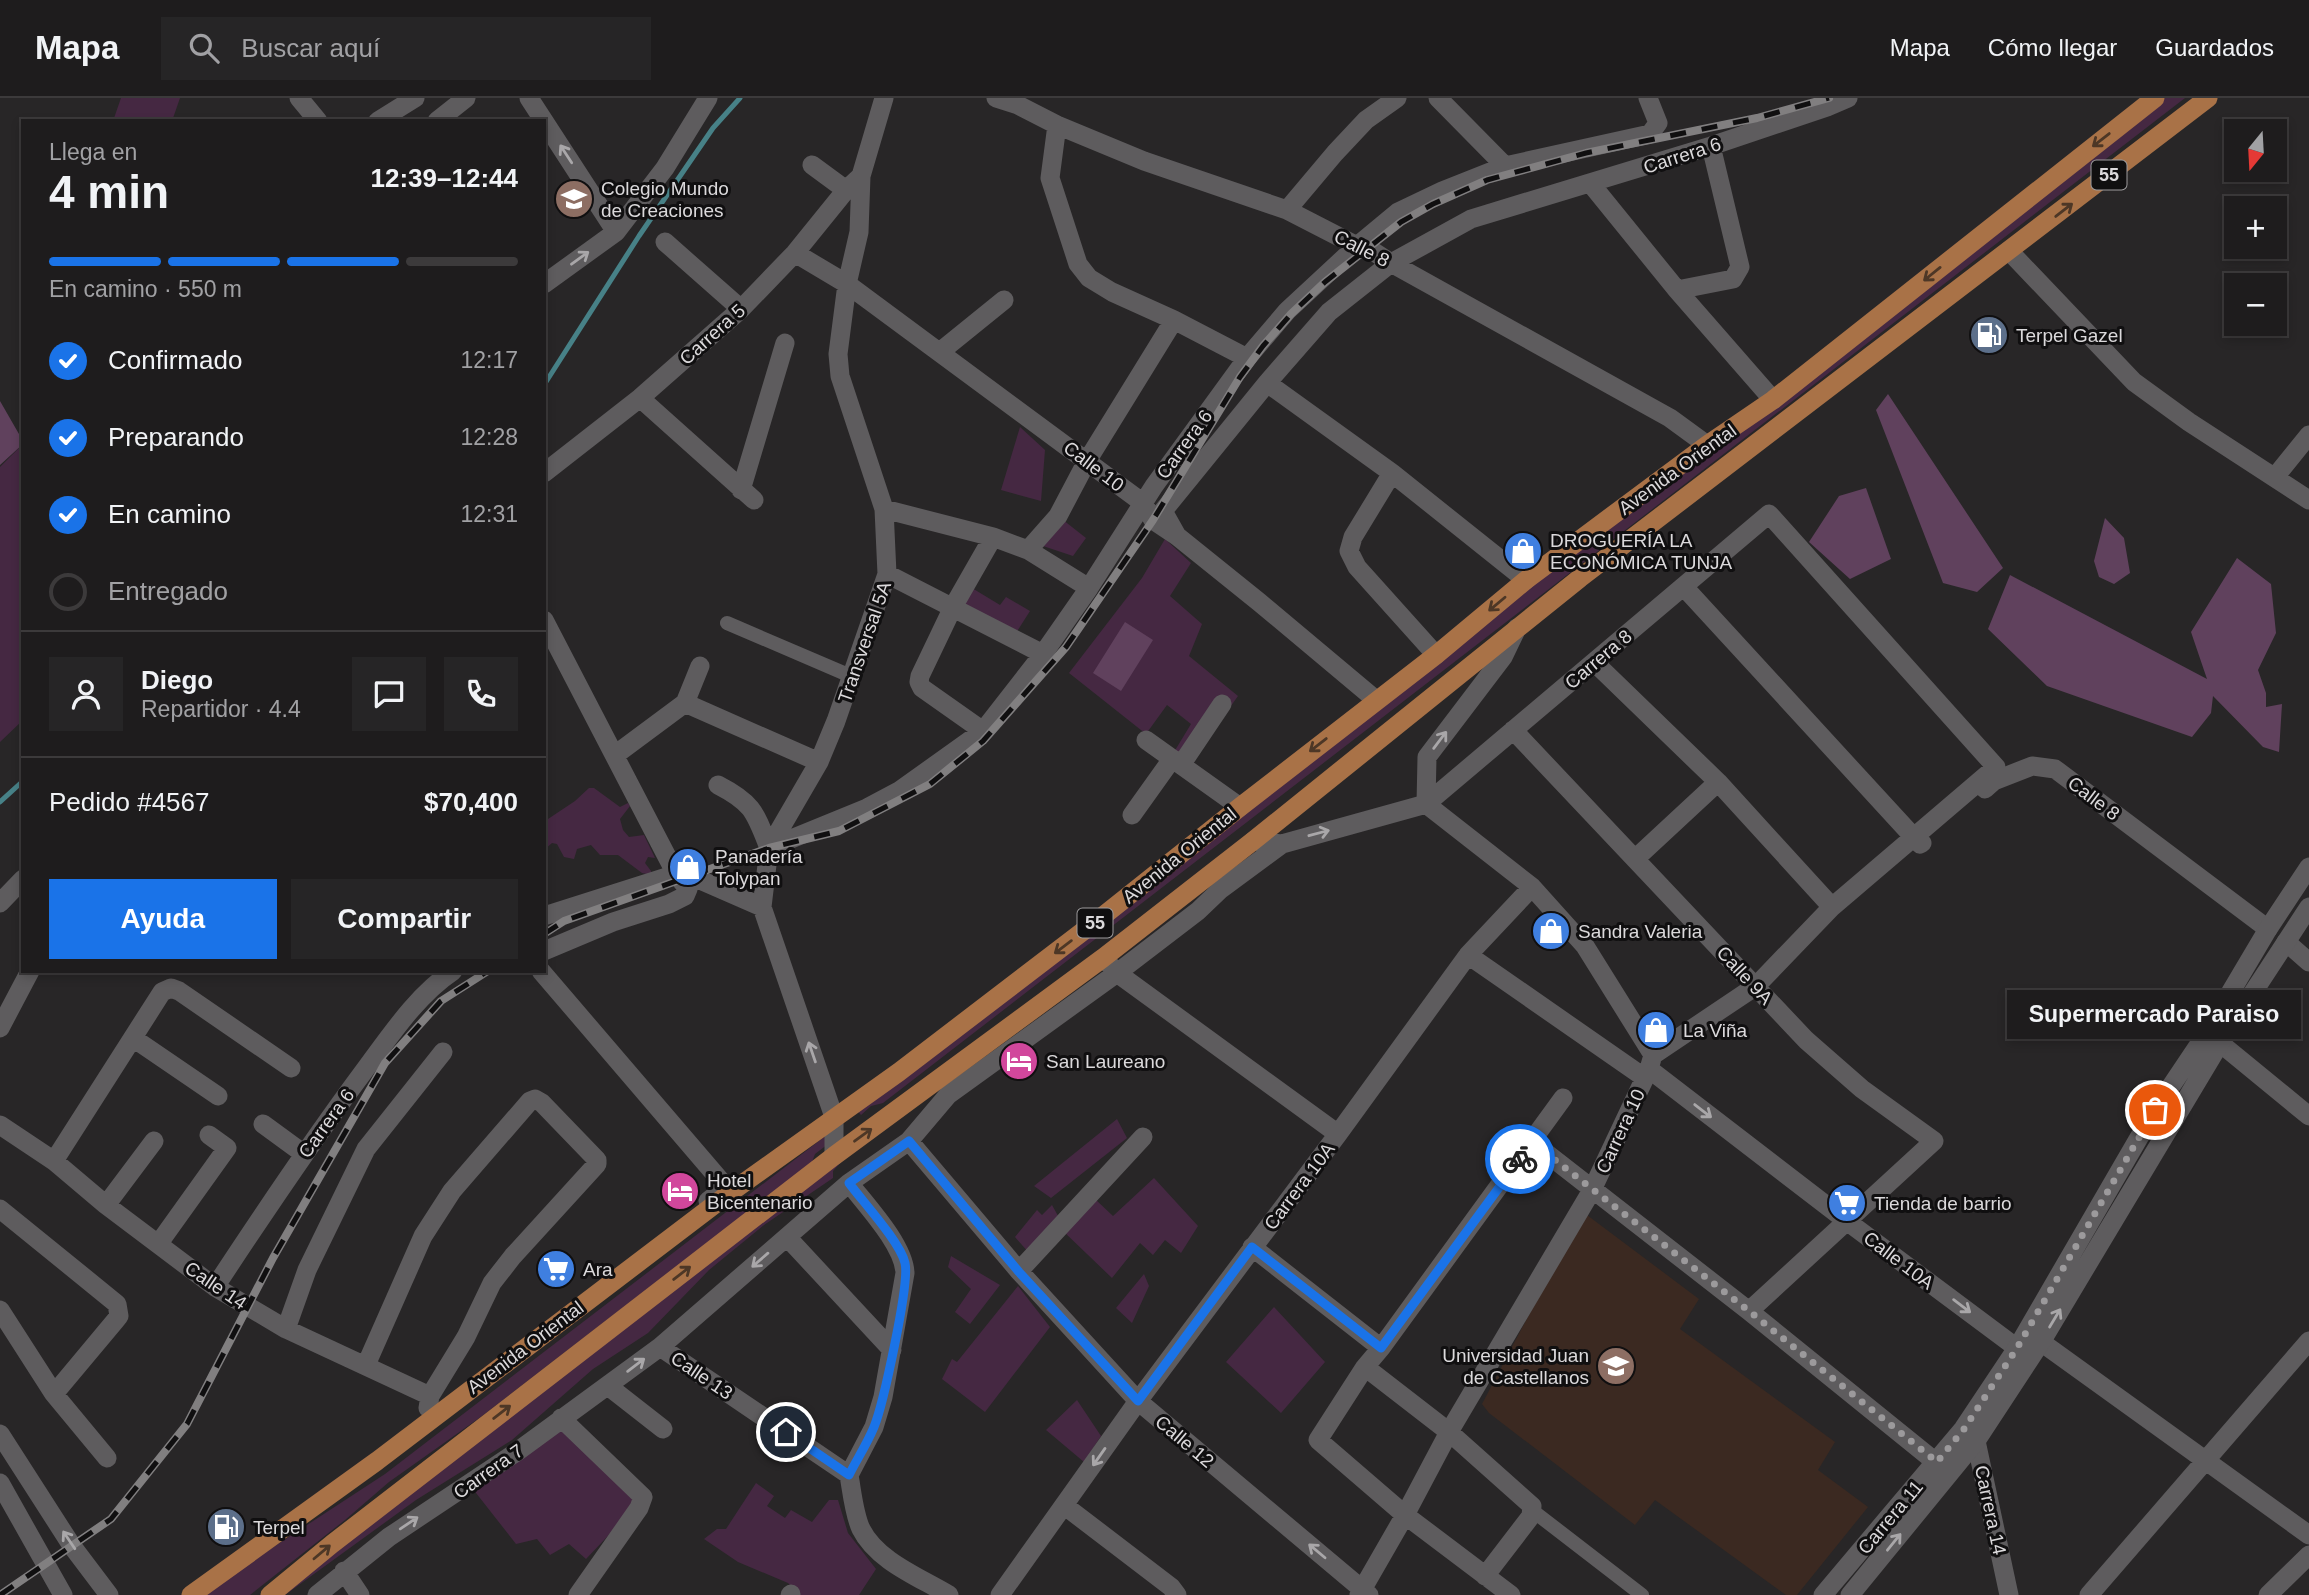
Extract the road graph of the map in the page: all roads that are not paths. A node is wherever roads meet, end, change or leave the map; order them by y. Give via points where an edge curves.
1 (299, 98) edge
2 (415, 98) edge
3 (466, 98) edge
4 (529, 98) edge
5 (553, 98) edge
6 (708, 98) edge
7 (884, 98) edge
8 (996, 98) edge
9 (1397, 98) edge
10 (1438, 98) edge
11 (1648, 98) edge
12 (1848, 98) edge
13 (2155, 98) edge
14 (2208, 98) edge
15 (1024, 101) edge
16 (542, 117) joint
17 (316, 119) edge
18 (381, 119) edge
19 (440, 119) edge
20 (546, 123) edge
21 (1057, 125) junction
22 (1711, 146) junction
23 (812, 165) dead end
24 (1505, 166) junction
25 (861, 176) junction
26 (1591, 184) junction
27 (846, 190) junction
28 (1287, 210) junction
29 (616, 232) junction
30 (664, 242) dead end
31 (1357, 246) junction
32 (2010, 252) junction
33 (795, 253) junction
34 (1391, 263) junction
35 (546, 283) edge
36 (847, 284) junction
37 (1678, 290) junction
38 (1004, 300) dead end
39 (741, 309) junction
40 (1174, 320) junction
41 (785, 343) dead end
42 (941, 351) junction
43 (1247, 358) junction
44 (1267, 383) junction
45 (640, 398) junction
46 (1773, 400) junction
47 (2309, 435) edge
48 (1707, 445) junction
49 (1087, 461) junction
50 (546, 471) edge
51 (1392, 473) junction
52 (2275, 477) junction
53 (2309, 500) edge
54 (1143, 503) junction
55 (884, 509) junction
56 (1177, 536) junction
57 (993, 537) junction
58 (1028, 550) junction
59 (887, 574) junction
60 (1526, 580) junction
61 (1684, 587) junction
62 (1089, 588) junction
63 (953, 607) junction
64 (727, 623) dead end
65 (546, 625) edge
66 (1517, 627) junction
67 (1043, 654) junction
68 (1436, 655) junction
69 (1594, 662) junction
70 (700, 666) dead end
71 (853, 677) junction
72 (1376, 700) junction
73 (685, 703) junction
74 (1222, 704) dead end
75 (1513, 730) junction
76 (983, 731) junction
77 (1146, 740) dead end
78 (615, 755) junction
79 (819, 762) junction
80 (1177, 762) junction
81 (1718, 782) junction
82 (718, 785) dead end
83 (1426, 804) junction
84 (1240, 807) junction
85 (1132, 815) dead end
86 (1915, 838) junction
87 (1253, 841) junction
88 (1282, 844) junction
89 (769, 848) junction
90 (1635, 859) junction
91 (2309, 867) edge
92 (676, 874) junction
93 (21, 881) edge
94 (1532, 887) junction
95 (0, 903) edge
96 (2309, 906) edge
97 (762, 907) junction
98 (1832, 907) junction
99 (546, 915) edge
100 (2268, 929) junction
101 (2286, 943) junction
102 (546, 950) edge
103 (1468, 955) junction
104 (1103, 958) junction
105 (2309, 962) edge
106 (29, 973) edge
107 (543, 973) edge
108 (1117, 973) junction
109 (439, 975) edge
110 (1756, 986) junction
111 (0, 1028) edge
112 (133, 1038) junction
113 (2212, 1040) junction
114 (443, 1052) dead end
115 (1649, 1067) junction
116 (290, 1068) dead end
117 (218, 1096) dead end
118 (1563, 1098) dead end
119 (2309, 1116) edge
120 (834, 1117) junction
121 (263, 1124) dead end
122 (0, 1125) edge
123 (1338, 1134) junction
124 (209, 1135) dead end
125 (1143, 1138) dead end
126 (154, 1141) dead end
127 (909, 1141) junction
128 (1532, 1142) junction
129 (304, 1154) junction
130 (834, 1156) junction
131 (54, 1161) junction
132 (849, 1183) junction
133 (1592, 1190) junction
134 (106, 1205) junction
135 (0, 1209) edge
136 (700, 1216) junction
137 (1848, 1222) junction
138 (787, 1237) junction
139 (159, 1243) junction
140 (1252, 1247) junction
141 (1019, 1272) junction
142 (215, 1287) junction
143 (0, 1310) edge
144 (1749, 1311) junction
145 (286, 1329) junction
146 (2309, 1341) edge
147 (2040, 1342) junction
148 (660, 1347) junction
149 (1381, 1348) junction
150 (2017, 1348) junction
151 (892, 1350) junction
152 (366, 1365) junction
153 (1365, 1367) junction
154 (608, 1386) junction
155 (54, 1394) junction
156 (430, 1396) junction
157 (1138, 1401) junction
158 (561, 1418) junction
159 (425, 1423) junction
160 (663, 1429) dead end
161 (1448, 1432) junction
162 (0, 1434) edge
163 (1970, 1435) junction
164 (107, 1458) dead end
165 (2206, 1462) junction
166 (1943, 1468) junction
167 (849, 1475) junction
168 (0, 1483) edge
169 (1065, 1506) junction
170 (1533, 1511) junction
171 (1405, 1516) junction
172 (2309, 1535) edge
173 (2309, 1555) edge
174 (1485, 1576) junction
175 (332, 1586) edge
176 (1364, 1593) edge
177 (63, 1595) edge
178 (109, 1595) edge
179 (191, 1595) edge
180 (270, 1595) edge
181 (360, 1595) edge
182 (578, 1595) edge
183 (949, 1595) edge
184 (1000, 1595) edge
185 (1177, 1595) edge
186 (1511, 1595) edge
187 (1642, 1595) edge
188 (1823, 1595) edge
189 (1850, 1595) edge
190 (2010, 1595) edge
191 (2089, 1595) edge
192 (2268, 1595) edge

1 - 17 street
2 - 18 street
3 - 19 street
4 - 16 street
5 - 16 street
6 - 29 street via 637,215
7 - 25 street, Transversal 5A
8 - 15 street, Calle 8
9 - 28 street via 1366,120
10 - 24 street
11 - 24 street, Carrera 6 via 1658,123 1650,134
12 - 22 street, Carrera 6
13 -> 46 main road, Avenida Oriental / 55
32 -> 14 main road, Avenida Oriental / 55
15 - 21 street, Calle 8
29 -> 20 street
21 - 28 street, Calle 8 via 1144,161
21 - 40 street via 1050,178 1078,264 1089,278 1112,292
22 - 26 street, Carrera 6
22 - 37 street via 1740,267 1733,279
23 - 27 street
24 - 31 street, Carrera 6 via 1398,212
25 - 27 street, Carrera 5
25 - 36 street, Transversal 5A via 859,232
26 - 34 street, Carrera 6 via 1471,219
26 - 37 street
27 - 33 street, Carrera 5
28 - 31 street, Calle 8
35 -> 29 street
30 - 39 street
31 - 34 street, Calle 8
31 - 43 street, Carrera 6 via 1287,311
32 - 52 street via 2134,382
32 - 66 main road, Avenida Oriental / 55
33 - 36 street, Calle 10
33 - 39 street, Carrera 5
34 - 44 street, Carrera 6 via 1329,313
34 - 48 street, Calle 8 via 1670,418
36 - 42 street, Calle 10
36 - 55 street, Transversal 5A via 838,354 840,376
37 - 46 street
38 - 42 street
39 - 45 street, Carrera 5
40 - 43 street
40 - 49 street
41 - 45 street via 747,495
42 - 49 street, Calle 10
43 - 54 street, Carrera 6
44 - 51 street
44 - 56 street, Carrera 6 via 1163,511
45 - 50 street, Carrera 5
46 - 48 main road, Avenida Oriental / 55
47 - 52 street
48 - 60 main road, Avenida Oriental / 55
49 - 54 street, Calle 10
49 - 58 street via 1058,516
51 - 60 street
51 - 68 street via 1349,551 1357,567
52 - 53 street
54 - 56 street, Calle 10 via 1153,520
54 - 62 street, Carrera 6
55 - 57 street
55 - 59 street, Transversal 5A
56 - 72 street, Calle 10
57 - 58 street
57 - 63 street
58 - 62 street
59 - 63 street
59 - 71 street, Transversal 5A
60 -> 68 main road, Avenida Oriental / 55
61 - 69 street, Carrera 8
61 - 86 street
61 - 86 street, Carrera 8 via 1769,514 1996,767
62 - 67 street, Carrera 6
63 - 67 street
63 - 76 street via 919,682
64 - 71 street
65 - 78 street
83 -> 66 street via 1427,757 1503,657
66 - 87 main road, Avenida Oriental / 55
67 - 76 street, Carrera 6
68 - 72 main road, Avenida Oriental / 55
69 - 75 street, Carrera 8
69 - 81 street
70 - 73 street
71 - 79 street, Transversal 5A
72 -> 84 main road, Avenida Oriental / 55
73 - 78 street
73 - 79 street
74 - 80 street
75 - 83 street, Carrera 8
75 - 90 street, Calle 9A
76 - 89 street, Carrera 6 via 899,791
77 - 80 street
78 - 92 street
79 - 89 street, Transversal 5A
80 - 84 street
80 - 85 street
81 - 90 street
81 - 98 street
82 - 89 street via 741,797 756,814
88 -> 83 street, Carrera 8
83 - 94 street
84 -> 120 main road, Avenida Oriental / 55 via 1017,982
86 - 98 street
86 - 100 street, Calle 8 via 1920,845 1994,780 2032,766 2055,769
87 - 88 street, Carrera 8
87 - 104 main road, Avenida Oriental / 55
88 - 108 street
89 - 97 street, Transversal 5A
90 - 110 street, Calle 9A
91 - 100 street, Carrera 11
92 - 97 street via 691,876
92 - 99 street
92 - 102 street via 688,889 685,896
93 - 95 street
94 - 103 street, Carrera 10A
94 - 115 street via 1585,946
96 - 101 street, Carrera 11
120 -> 97 street
98 - 110 street
100 - 113 street, Carrera 11
101 - 105 street
101 - 113 street, Carrera 11
103 - 115 street, Calle 10A
103 - 123 street, Carrera 10A
104 - 108 street
130 -> 104 main road, Avenida Oriental / 55
106 - 111 street
107 - 136 street via 726,1187 695,1209
108 - 123 street
108 - 127 street via 948,1096
109 - 129 street, Carrera 6
110 - 115 street
110 - 137 street, Calle 9A via 1806,1040 1862,1089 1934,1141
112 - 116 street via 162,992 171,988
112 - 117 street
112 - 131 street
113 - 119 street
147 -> 113 street, Carrera 11
113 - 150 street, Carrera 11 via 2155,1110
114 - 145 street via 366,1149 307,1270
115 - 133 street, Carrera 10
115 -> 137 street, Calle 10A
118 - 128 street
120 - 130 street
120 - 136 main road, Avenida Oriental / 55
121 - 129 street
122 - 131 street, Calle 14
123 - 140 street, Carrera 10A
124 - 139 street via 227,1148
125 - 141 street
126 - 134 street
127 - 132 street
127 - 141 street, Calle 12
128 - 133 street
128 - 149 street
129 - 142 street, Carrera 6
180 -> 130 main road, Avenida Oriental / 55
131 - 134 street, Calle 14
132 - 138 street
132 - 151 street via 905,1263
133 - 144 street
133 - 161 street, Carrera 10
134 - 139 street, Calle 14
135 - 155 street via 111,1297 119,1310 115,1321
136 - 159 main road, Avenida Oriental / 55
137 - 144 street
137 -> 150 street, Calle 10A
138 -> 148 street
138 - 151 street
139 - 142 street, Calle 14
140 - 149 street
140 - 157 street, Carrera 10A
141 - 157 street, Calle 12
142 - 145 street, Calle 14
143 - 155 street
144 - 166 street
145 - 152 street, Calle 14
146 - 165 street
147 - 163 street, Carrera 11
147 - 165 street
154 -> 148 street, Carrera 7
148 - 167 street, Calle 13
149 - 153 street
150 - 163 street, Carrera 11
151 - 167 street via 874,1427
152 - 156 street, Calle 14
152 - 156 street via 423,1236 452,1191 535,1099 597,1164 492,1283
153 - 161 street
153 - 171 street via 1318,1440
154 - 158 street, Carrera 7
154 - 160 street
155 - 164 street
156 - 159 street
157 -> 169 street, Carrera 10A
176 -> 157 street, Calle 12
175 -> 158 street, Carrera 7 via 414,1519
158 - 182 street via 643,1497
159 - 179 main road, Avenida Oriental / 55
161 - 170 street
161 - 171 street, Carrera 10
178 -> 162 street
163 - 166 street, Carrera 11
163 - 190 street, Carrera 14
165 - 172 street
165 - 191 street
166 - 188 street, Carrera 11
189 -> 166 street, Carrera 11
167 - 183 street via 860,1527 870,1544
168 - 177 street
169 - 184 street, Carrera 10A
169 - 185 street
170 - 174 street
170 - 187 street
171 - 174 street
171 - 176 street, Carrera 10
173 - 192 street
174 - 186 street
175 - 181 street

